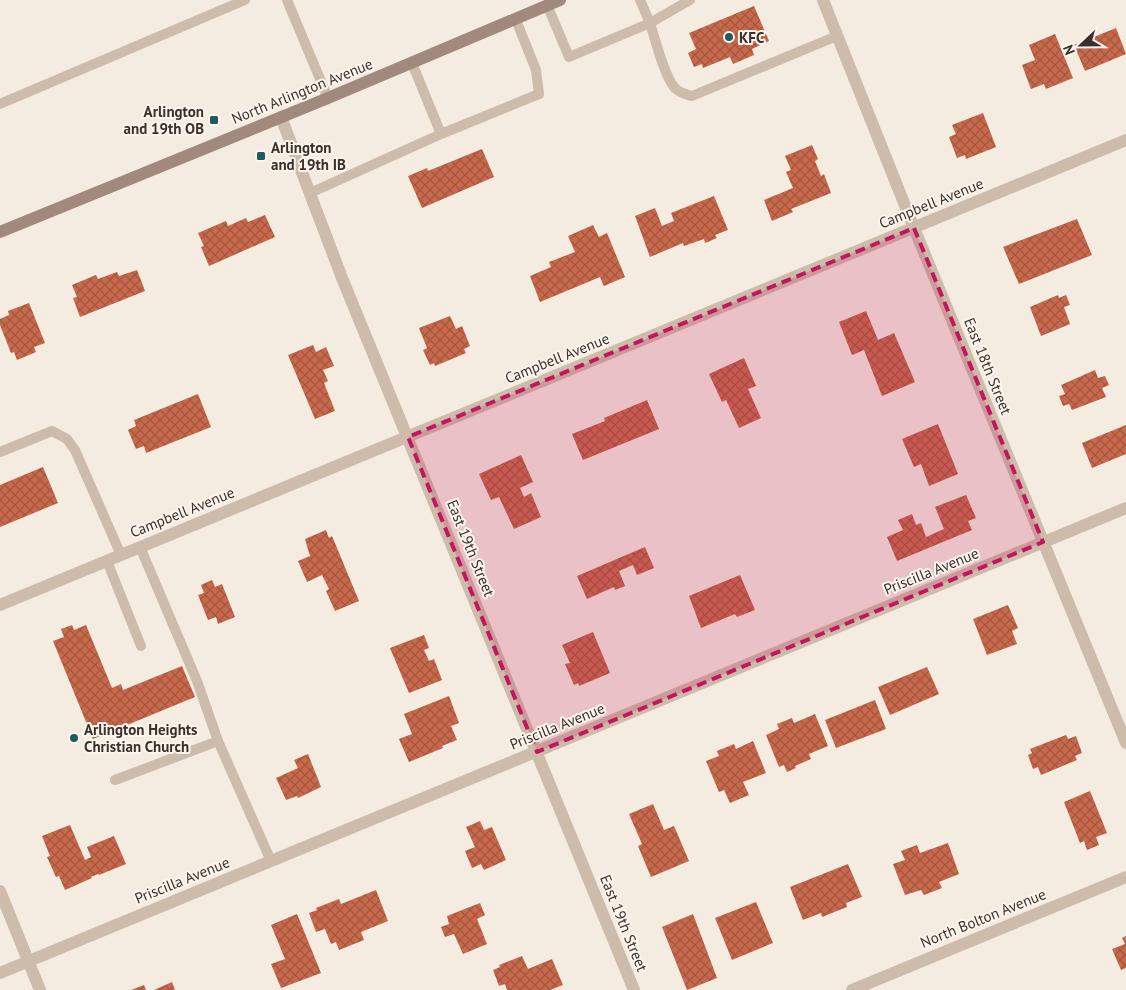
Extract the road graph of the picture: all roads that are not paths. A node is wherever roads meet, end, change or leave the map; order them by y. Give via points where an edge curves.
1 (245, 0) edge
2 (287, 0) edge
3 (560, 0) edge
4 (640, 0) edge
5 (690, 0) edge
6 (823, 0) edge
7 (548, 6) junction
8 (516, 20) junction
9 (650, 23) junction
10 (837, 36) junction
11 (412, 63) junction
12 (328, 98) junction
13 (0, 104) edge
14 (281, 117) junction
15 (441, 134) junction
16 (1126, 140) edge
17 (310, 193) junction
18 (914, 228) junction
19 (0, 232) edge
20 (408, 437) junction
21 (0, 452) edge
22 (1126, 508) edge
23 (1042, 542) junction
24 (140, 547) junction
25 (121, 555) junction
26 (107, 561) junction
27 (0, 605) edge
28 (141, 646) dead end
29 (218, 741) junction
30 (1126, 743) edge
31 (536, 752) junction
32 (115, 780) dead end
33 (272, 861) junction
34 (1126, 877) edge
35 (0, 891) edge
36 (29, 961) junction
37 (0, 973) edge
38 (40, 990) edge
39 (634, 990) edge
40 (852, 990) edge

1 - 13 lane
2 - 12 lane
3 - 7 main road, North Arlington Avenue
4 - 9 lane
5 - 9 lane
6 - 10 street, East 18th Street
7 - 8 main road, North Arlington Avenue
7 - 9 lane via 569,57
8 - 11 main road, North Arlington Avenue
8 - 15 lane via 536,70 539,94
9 - 10 lane via 674,87 682,94 692,96
10 - 18 street, East 18th Street
11 - 12 main road, North Arlington Avenue
11 - 15 lane
12 - 14 main road, North Arlington Avenue
14 - 17 street, East 19th Street
14 - 19 main road, North Arlington Avenue
15 - 17 lane
16 - 18 street, Campbell Avenue
17 - 20 street, East 19th Street
18 - 20 street, Campbell Avenue
18 - 23 street, East 18th Street
20 - 24 street, Campbell Avenue
20 - 31 street, East 19th Street
21 - 25 lane via 52,431 67,439 75,450
22 - 23 street, Priscilla Avenue
23 - 30 street, East 18th Street
23 - 31 street, Priscilla Avenue
24 - 25 street, Campbell Avenue
24 - 29 lane via 197,680
25 - 26 street, Campbell Avenue
26 - 27 street, Campbell Avenue
26 - 28 lane
29 - 32 lane
29 - 33 lane
31 - 33 street, Priscilla Avenue
31 - 39 street, East 19th Street
33 - 36 street, Priscilla Avenue
34 - 40 street, North Bolton Avenue
35 - 36 street
36 - 37 street, Priscilla Avenue
36 - 38 street

